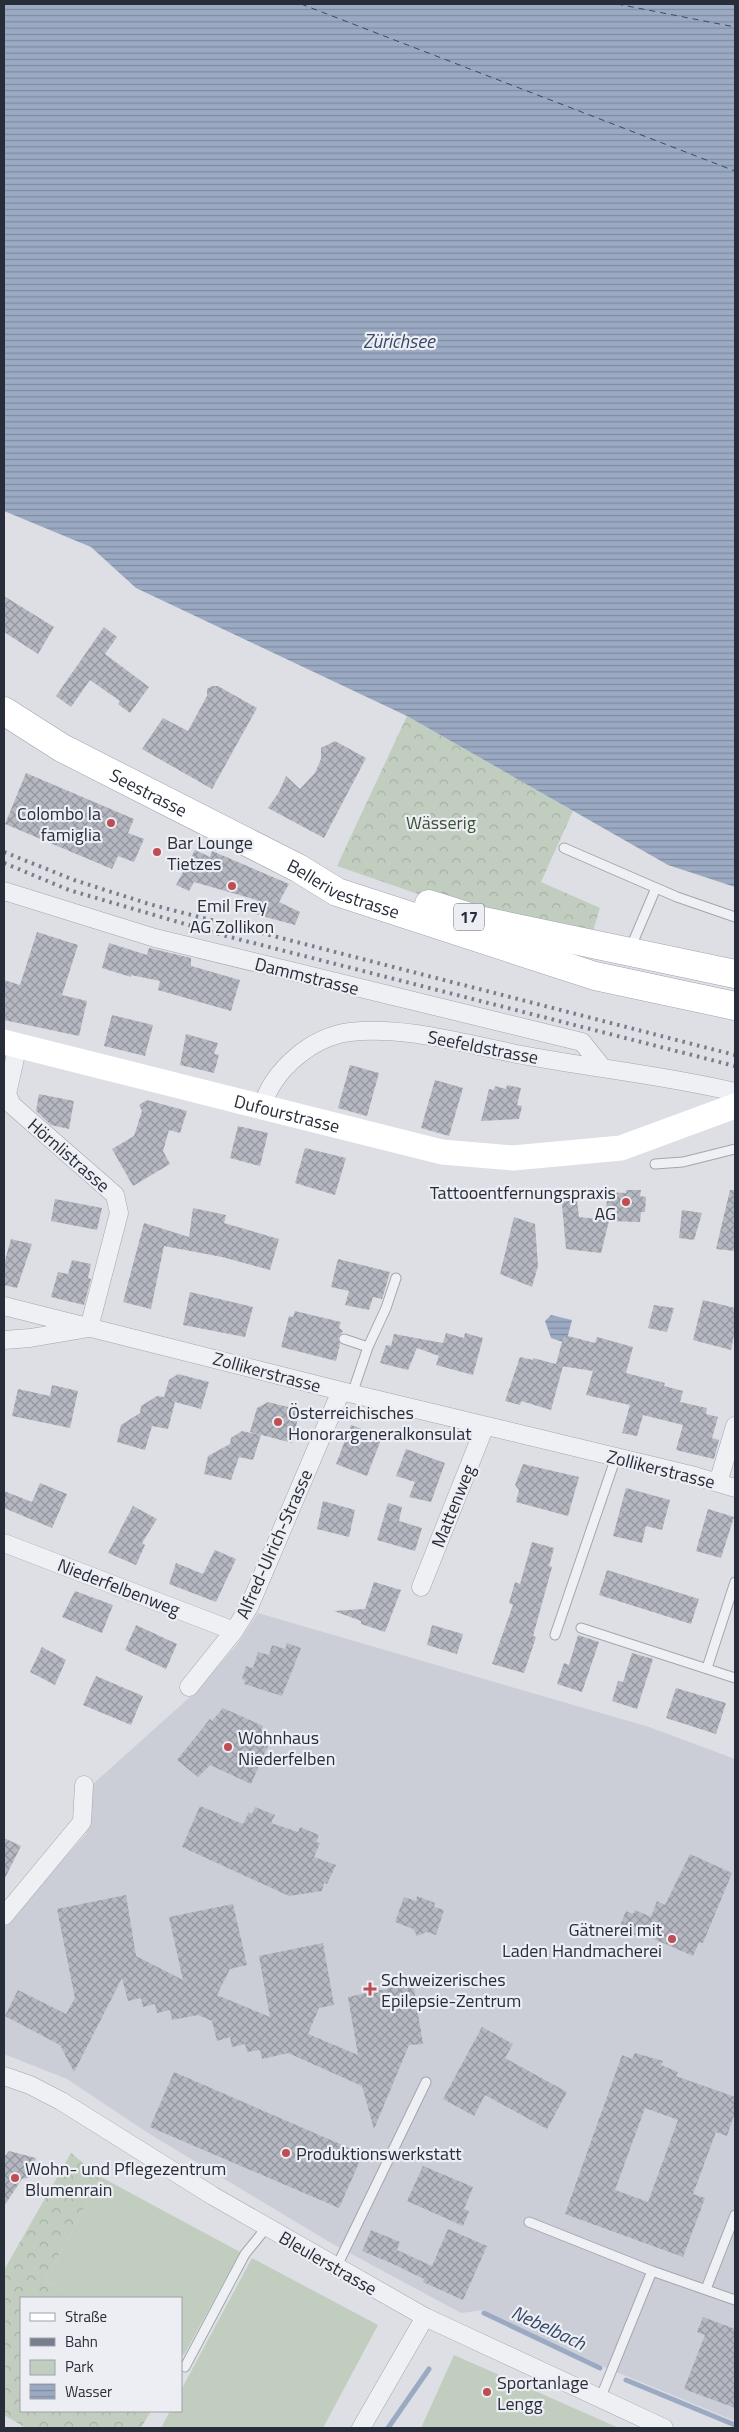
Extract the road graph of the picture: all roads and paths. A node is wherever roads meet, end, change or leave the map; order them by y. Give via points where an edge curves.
1 (4, 711) edge
2 (564, 848) dead end
3 (298, 868) junction
4 (656, 888) junction
5 (4, 891) edge
6 (735, 917) edge
7 (628, 951) junction
8 (735, 974) edge
9 (735, 1006) edge
10 (11, 1043) edge
11 (602, 1067) junction
12 (735, 1092) edge
13 (735, 1106) edge
14 (262, 1108) junction
15 (620, 1142) junction
16 (735, 1149) edge
17 (655, 1164) dead end
18 (396, 1278) dead end
19 (4, 1306) edge
20 (89, 1328) junction
21 (344, 1339) dead end
22 (4, 1340) edge
23 (368, 1347) junction
24 (347, 1392) junction
25 (485, 1426) junction
26 (735, 1426) edge
27 (616, 1457) junction
28 (727, 1486) edge
29 (4, 1543) edge
30 (735, 1582) edge
31 (421, 1587) dead end
32 (582, 1628) dead end
33 (234, 1631) junction
34 (555, 1635) dead end
35 (707, 1668) junction
36 (735, 1678) edge
37 (189, 1687) dead end
38 (84, 1785) dead end
39 (4, 1916) edge
40 (4, 2076) edge
41 (426, 2082) dead end
42 (735, 2215) edge
43 (529, 2222) dead end
44 (267, 2227) junction
45 (336, 2268) junction
46 (652, 2271) junction
47 (706, 2289) junction
48 (735, 2300) edge
49 (425, 2318) junction
50 (185, 2367) dead end
51 (600, 2398) junction
52 (361, 2428) edge
53 (664, 2428) edge

1 - 3 main road, Seestrasse / 17 via 62,748
2 - 4 lane
3 - 7 main road, Bellerivestrasse / 17 via 343,878 483,921
3 - 9 main road, Bellerivestrasse / 17 via 337,892 476,940 595,976
4 - 6 lane
4 - 7 lane
5 - 11 street, Dammstrasse via 155,938 582,1042
7 - 8 main road, Bellerivestrasse / 17
10 - 14 main road, Dufourstrasse
10 - 20 street, Hörnlistrasse via 8,1094 12,1105 115,1195 119,1213
11 - 12 street, Seefeldstrasse via 688,1080
11 - 14 street, Seefeldstrasse via 402,1032 349,1032 320,1041 298,1055 273,1082
12 - 15 main road, Dufourstrasse
13 - 15 main road, Dufourstrasse
14 - 15 main road, Dufourstrasse via 442,1152 512,1158 576,1152
16 - 17 lane via 682,1162
18 - 23 lane
19 - 20 street, Zollikerstrasse
20 - 22 street
20 - 24 street, Zollikerstrasse
21 - 23 lane
23 - 24 lane
24 - 25 street, Zollikerstrasse
24 - 33 street, Alfred-Ulrich-Strasse via 249,1608
25 - 27 street, Zollikerstrasse
25 - 31 street, Mattenweg
26 - 28 street
27 - 28 street, Zollikerstrasse
27 - 34 lane
29 - 33 street, Niederfelbenweg
30 - 35 lane
32 - 35 lane
33 - 37 street, Alfred-Ulrich-Strasse
35 - 36 lane
38 - 39 street via 82,1822
40 - 44 street, Bleulerstrasse via 61,2101
41 - 45 lane
42 - 47 lane
43 - 46 lane
44 - 45 street, Bleulerstrasse
44 - 50 lane via 245,2254
45 - 49 street, Bleulerstrasse
46 - 47 lane
46 - 51 lane
47 - 48 lane
49 - 51 street, Bleulerstrasse
49 - 52 street
51 - 53 street, Bleulerstrasse

